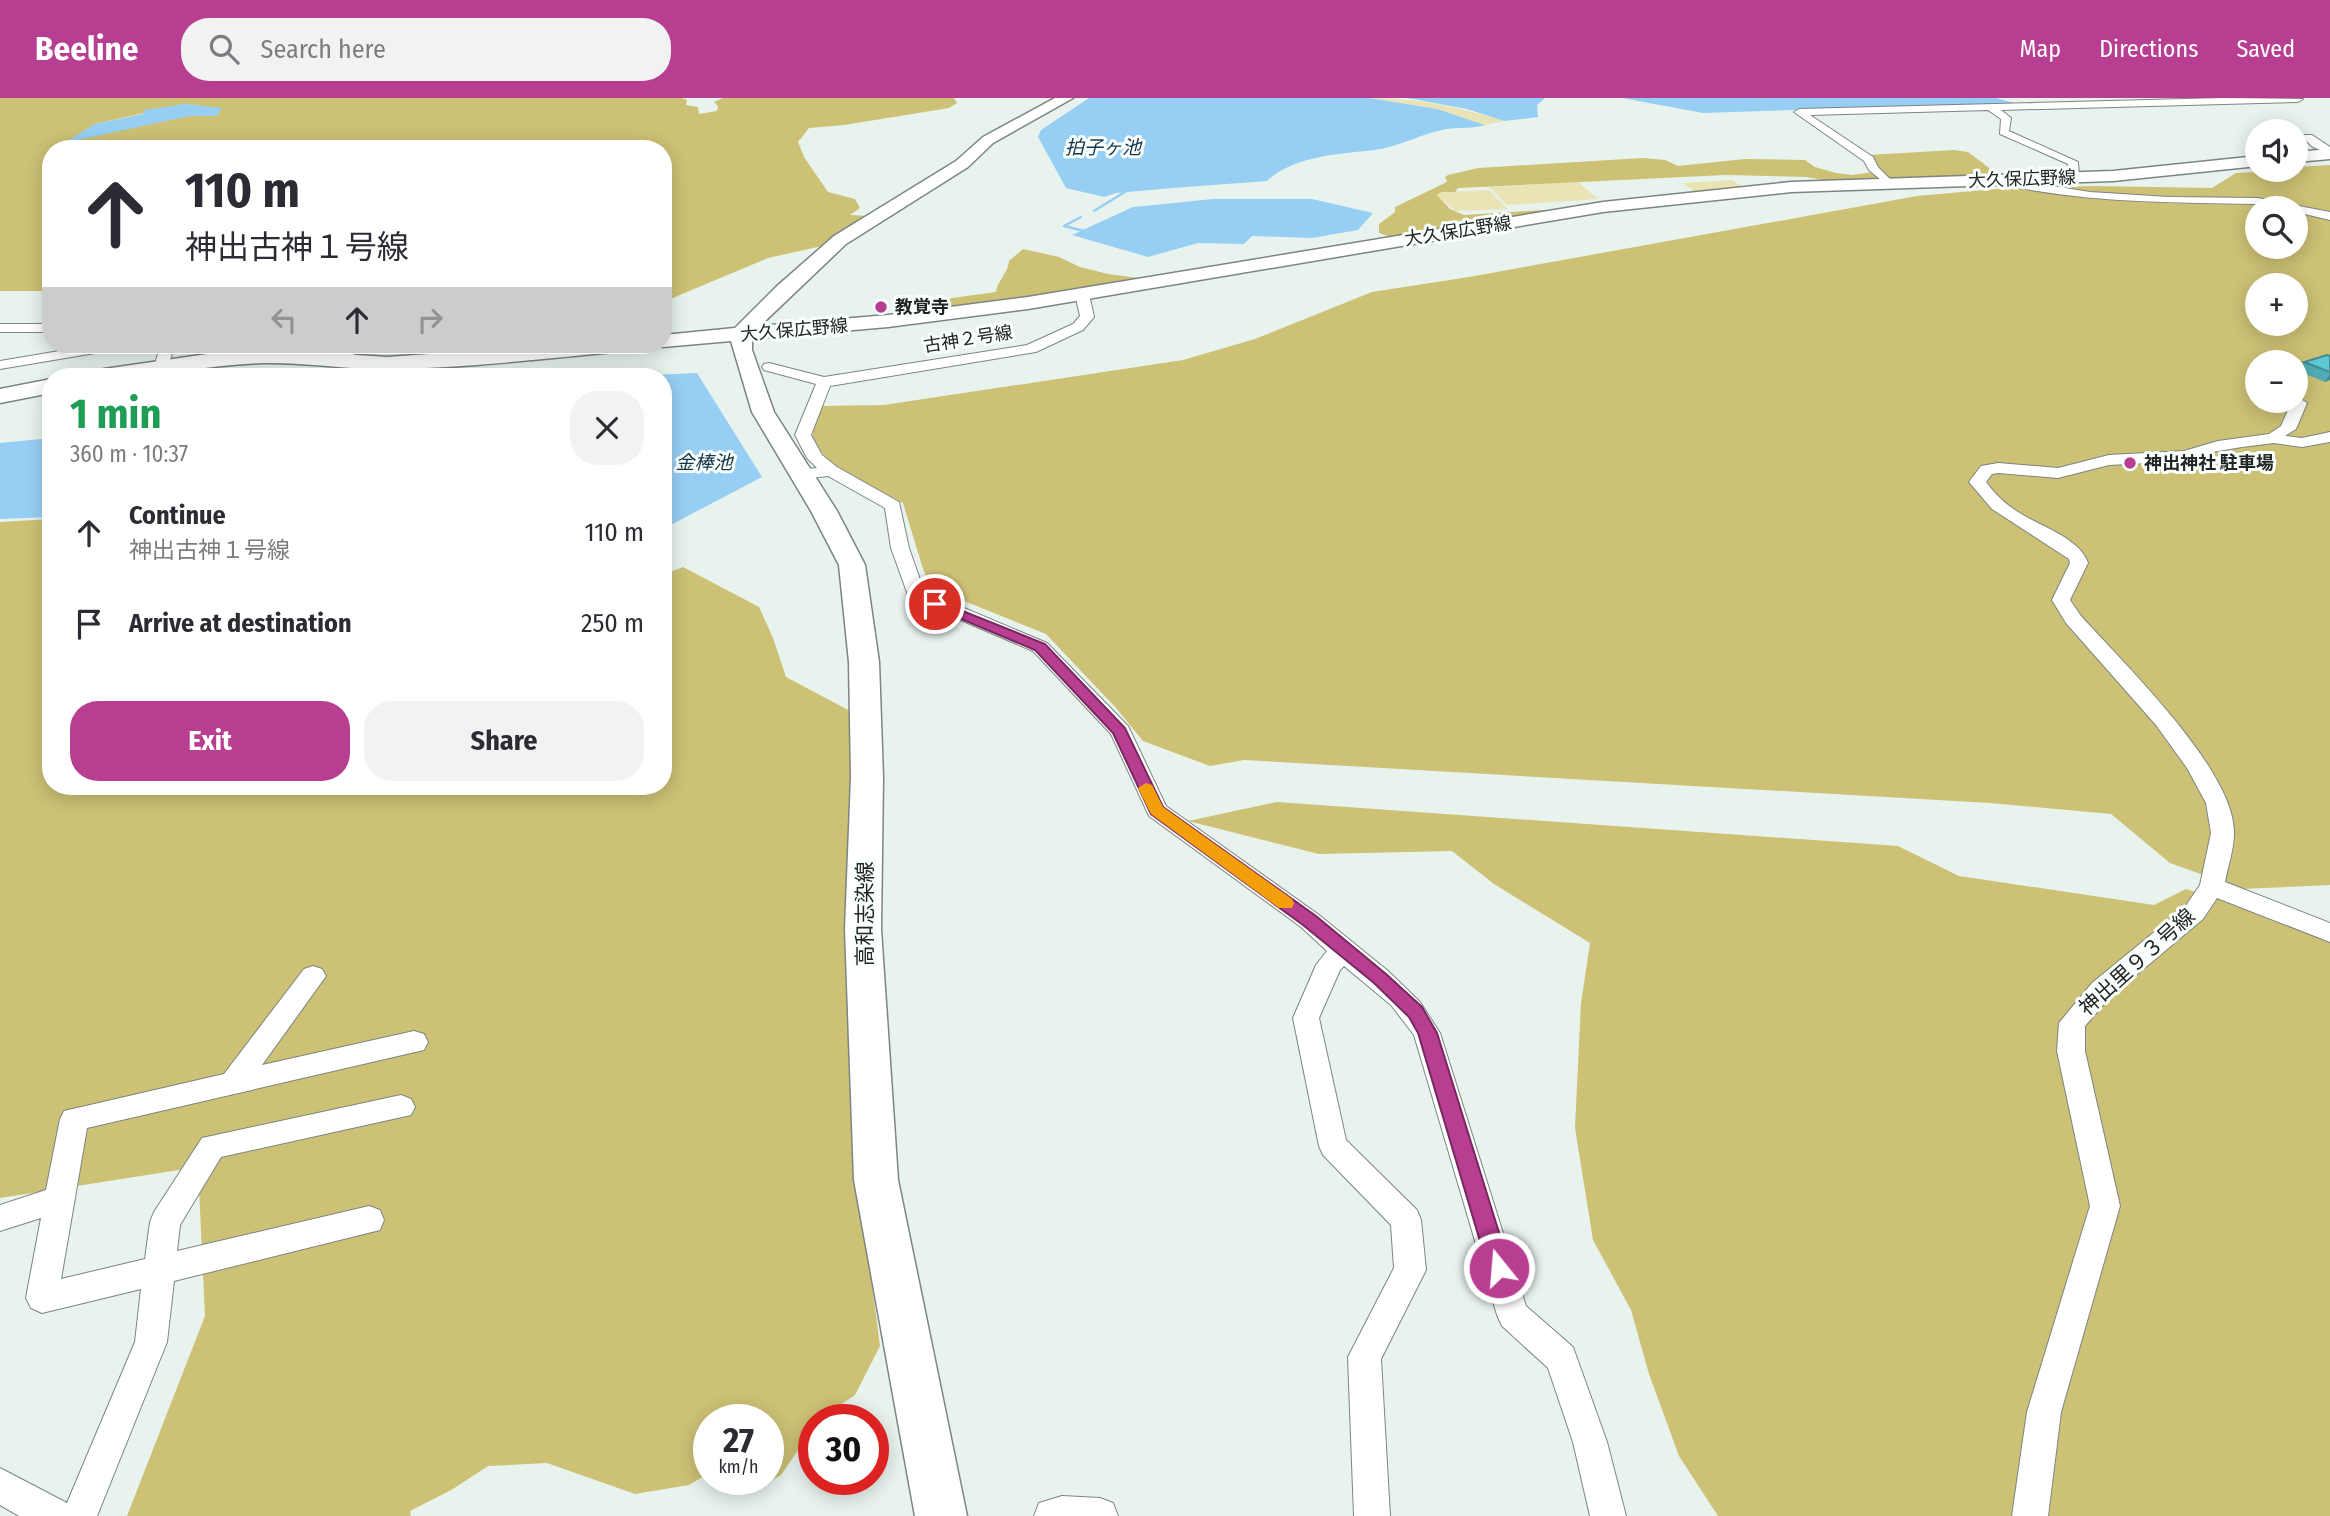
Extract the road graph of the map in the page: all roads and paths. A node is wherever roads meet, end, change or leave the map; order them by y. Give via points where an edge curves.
1 (1066, 98) edge
2 (2298, 99) edge
3 (2019, 102) edge
4 (1992, 108) junction
5 (2308, 136) dead end
6 (2330, 153) edge
7 (2308, 156) edge
8 (2245, 162) edge
9 (1996, 180) junction
10 (1887, 183) junction
11 (2330, 216) edge
12 (1082, 294) junction
13 (0, 328) edge
14 (42, 328) edge
15 (741, 334) junction
16 (672, 340) edge
17 (65, 354) edge
18 (314, 354) edge
19 (364, 354) edge
20 (520, 354) edge
21 (164, 355) edge
22 (0, 365) edge
23 (769, 367) dead end
24 (127, 368) edge
25 (824, 382) junction
26 (42, 388) edge
27 (0, 396) edge
28 (2295, 413) edge
29 (2330, 437) edge
30 (2275, 438) junction
31 (816, 472) junction
32 (2212, 886) junction
33 (2330, 933) edge
34 (1343, 951) junction
35 (313, 976) dead end
36 (414, 1042) dead end
37 (233, 1083) junction
38 (401, 1107) dead end
39 (58, 1199) junction
40 (0, 1218) edge
41 (369, 1220) dead end
42 (160, 1270) junction
43 (0, 1486) edge
44 (55, 1516) edge
45 (79, 1516) edge
46 (941, 1516) edge
47 (1052, 1516) edge
48 (1100, 1516) edge
49 (1372, 1516) edge
50 (1608, 1516) edge
51 (2030, 1516) edge

1 - 15 street via 988,140 962,164 840,240
2 - 3 street
3 - 4 street
4 - 9 street via 2006,118 2004,132 2073,162 2075,174 1994,176
4 - 10 street via 1799,112 1869,159
5 - 6 street
6 - 7 street
8 - 9 street, 大久保広野線 via 2113,176
9 - 10 street, 大久保広野線
9 - 11 street via 2090,195 2258,201
10 - 12 street, 大久保広野線 via 1791,187 1603,207
12 - 15 street, 大久保広野線 via 888,321
12 - 25 street, 古神２号線 via 1087,317 1078,327 1031,349
13 - 14 street
15 - 16 street, 大久保広野線
15 - 31 street, 高和志染線 via 763,412
17 - 22 street
18 - 21 street
19 - 20 street via 427,362
21 - 24 street
23 - 25 street
25 - 31 street via 803,435 815,458
26 - 27 street
28 - 30 street via 2288,429
29 - 30 street via 2309,443
30 - 32 street, 神出里９３号線 via 2187,456 2109,460 2058,473 1998,468 1987,470 1978,482 1984,494 2016,519 2077,557 2079,563 2062,600 2073,619 2163,720 2217,803 2223,833
31 - 34 street via 893,506 900,548 916,594 1040,647 1120,732 1157,811 1310,921
31 - 46 street, 高和志染線 via 852,565 864,662 863,929 876,1180
32 - 33 street
32 - 51 street, 神出里９３号線 via 2194,913 2101,990 2072,1023 2071,1051 2105,1206 2044,1412
34 - 49 street via 1329,965 1315,997 1306,1018 1308,1031 1333,1146 1406,1220 1410,1270 1364,1357
34 - 50 street via 1416,1012 1427,1033 1513,1315 1561,1358 1590,1442
35 - 37 street
36 - 37 street
37 - 39 street via 74,1119
38 - 42 street via 212,1147 165,1222
39 - 40 street
39 - 42 street via 42,1298
41 - 42 street
42 - 45 street via 151,1342
43 - 44 street
47 - 48 street

